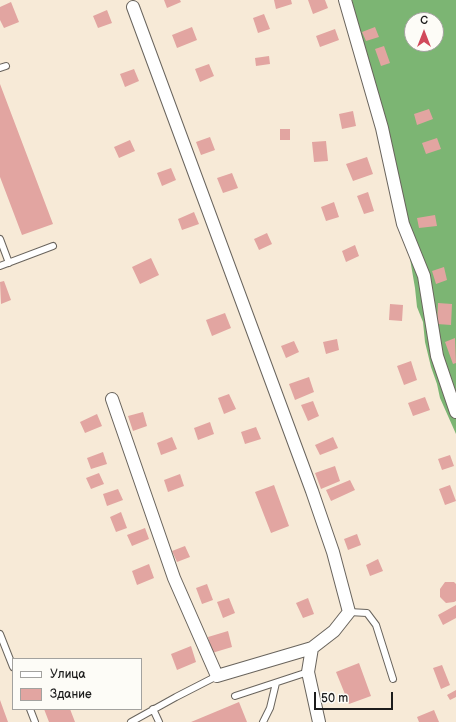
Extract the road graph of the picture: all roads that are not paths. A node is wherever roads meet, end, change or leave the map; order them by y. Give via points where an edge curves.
1 (345, 0) edge
2 (133, 7) dead end
3 (0, 239) edge
4 (53, 246) dead end
5 (9, 263) junction
6 (0, 266) edge
7 (112, 399) dead end
8 (456, 412) edge
9 (349, 612) junction
10 (0, 634) edge
11 (312, 648) junction
12 (12, 664) edge
13 (308, 672) junction
14 (217, 676) junction
15 (393, 679) dead end
16 (276, 683) junction
17 (235, 696) dead end
18 (152, 709) junction
19 (30, 710) edge
20 (35, 722) edge
21 (131, 722) edge
22 (159, 722) edge
23 (263, 722) edge
24 (319, 722) edge

1 - 8 street via 382,128 403,224 424,276 437,356
2 - 9 street via 312,491 333,552
3 - 5 lane
4 - 5 lane
5 - 6 lane
7 - 14 street via 174,578
9 - 11 street via 334,631
9 - 15 lane via 366,613 376,625
10 - 12 lane
11 - 13 street
11 - 14 street
13 - 16 lane
13 - 24 street
14 - 18 lane
16 - 17 lane
16 - 23 lane via 270,708
18 - 21 lane
18 - 22 lane
19 - 20 lane

